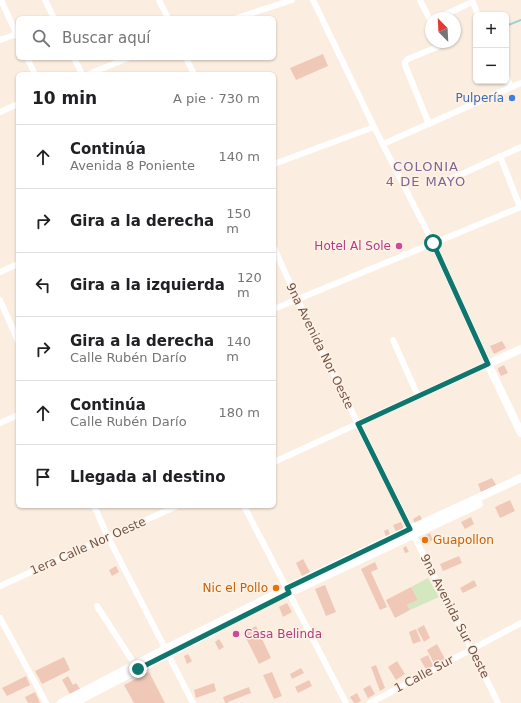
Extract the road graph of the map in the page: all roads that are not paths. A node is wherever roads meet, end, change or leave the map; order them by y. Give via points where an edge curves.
1 (1, 0) edge
2 (45, 0) edge
3 (159, 0) edge
4 (292, 0) edge
5 (313, 0) edge
6 (420, 0) edge
7 (472, 1) edge
8 (426, 12) edge
9 (450, 12) edge
10 (477, 12) edge
11 (53, 16) edge
12 (167, 16) edge
13 (243, 16) edge
14 (16, 33) edge
15 (16, 35) edge
16 (0, 40) edge
17 (435, 48) edge
18 (28, 60) edge
19 (75, 60) edge
20 (123, 60) edge
21 (187, 60) edge
22 (33, 72) edge
23 (81, 72) edge
24 (94, 72) edge
25 (193, 72) edge
26 (509, 83) edge
27 (521, 83) edge
28 (511, 87) junction
29 (16, 105) edge
30 (0, 112) edge
31 (429, 124) junction
32 (374, 127) junction
33 (383, 144) junction
34 (521, 147) edge
35 (500, 156) junction
36 (276, 163) edge
37 (442, 183) dead end
38 (520, 207) edge
39 (433, 243) junction
40 (276, 252) edge
41 (16, 265) edge
42 (0, 272) edge
43 (298, 299) junction
44 (0, 300) edge
45 (276, 308) edge
46 (16, 336) edge
47 (394, 340) dead end
48 (521, 349) edge
49 (488, 364) junction
50 (418, 396) junction
51 (16, 416) edge
52 (0, 423) edge
53 (358, 424) junction
54 (521, 433) edge
55 (276, 461) edge
56 (521, 478) edge
57 (521, 484) edge
58 (495, 494) junction
59 (95, 508) edge
60 (172, 508) edge
61 (245, 508) edge
62 (412, 532) junction
63 (108, 537) junction
64 (0, 586) edge
65 (288, 591) junction
66 (97, 606) dead end
67 (0, 618) edge
68 (521, 623) edge
69 (472, 648) junction
70 (166, 651) junction
71 (136, 667) junction
72 (91, 690) junction
73 (46, 703) edge
74 (61, 703) edge
75 (74, 703) edge
76 (194, 703) edge
77 (346, 703) edge
78 (370, 703) edge
79 (498, 703) edge

1 - 14 street
2 - 11 street
3 - 12 street
4 - 13 street
5 - 32 street
6 - 8 street
7 - 9 street
7 - 10 street
15 - 16 street
17 - 31 street via 405,62
18 - 22 street
19 - 23 street
20 - 24 street
21 - 25 street
26 - 28 street
27 - 28 street
28 - 31 street
29 - 30 street
31 - 33 street
32 - 33 street
32 - 36 street
33 - 39 street
34 - 35 street
35 - 37 street
35 - 38 street
38 - 39 street
39 - 43 street
39 - 49 street
40 - 43 street, 9na Avenida Nor Oeste
41 - 42 street
43 - 45 street
43 - 53 street, 9na Avenida Nor Oeste
44 - 46 street
47 - 50 street
48 - 49 street
49 - 50 street
49 - 54 street
50 - 53 street
51 - 52 street
53 - 55 street
53 - 62 street, 9na Avenida Nor Oeste
56 - 58 street
57 - 58 street
58 - 62 street
59 - 63 street
60 - 63 street, 1era Calle Nor Oeste
61 - 65 street
62 - 65 street
62 - 69 street, 9na Avenida Sur Oeste
63 - 64 street, 1era Calle Nor Oeste
63 - 70 street
65 - 70 street
65 - 77 street
66 - 71 street
67 - 73 street
68 - 69 street, 1 Calle Sur
69 - 78 street, 1 Calle Sur
69 - 79 street, 9na Avenida Sur Oeste
70 - 71 street
70 - 76 street
71 - 72 street
72 - 74 street
72 - 75 street

